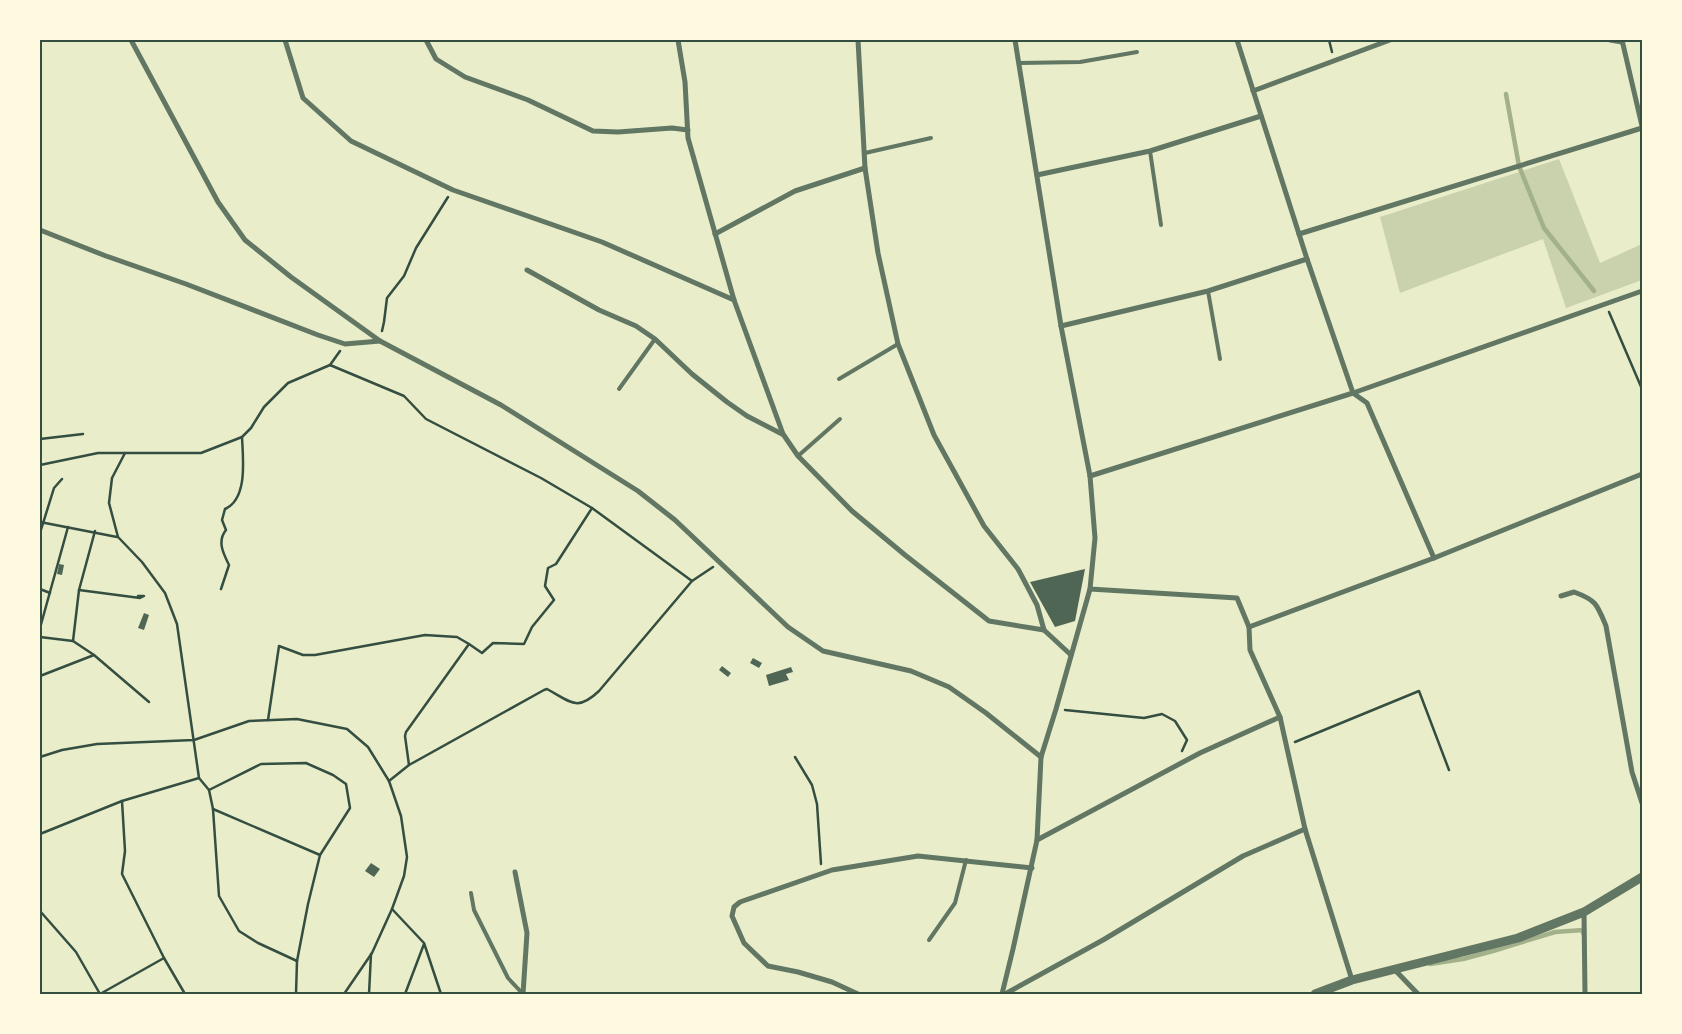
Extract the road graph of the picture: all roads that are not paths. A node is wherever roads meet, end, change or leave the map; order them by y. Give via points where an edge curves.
1 (131, 40) edge
2 (285, 40) edge
3 (426, 40) edge
4 (678, 40) edge
5 (858, 40) edge
6 (1015, 40) edge
7 (1237, 40) edge
8 (1390, 40) edge
9 (1610, 40) edge
10 (1622, 41) edge
11 (1137, 52) dead end
12 (1019, 63) junction
13 (1253, 91) junction
14 (1261, 116) junction
15 (1642, 127) edge
16 (688, 130) junction
17 (931, 138) dead end
18 (1150, 151) junction
19 (866, 153) junction
20 (866, 168) junction
21 (1037, 175) junction
22 (1161, 225) dead end
23 (40, 230) edge
24 (715, 234) junction
25 (1299, 234) junction
26 (1307, 258) junction
27 (528, 270) dead end
28 (1208, 291) junction
29 (1642, 291) edge
30 (734, 300) junction
31 (1061, 326) junction
32 (655, 338) junction
33 (380, 341) junction
34 (898, 344) junction
35 (1220, 359) dead end
36 (839, 379) dead end
37 (619, 389) dead end
38 (1353, 393) junction
39 (840, 419) dead end
40 (783, 434) junction
41 (798, 456) junction
42 (1642, 474) edge
43 (1090, 476) junction
44 (1434, 558) junction
45 (1090, 589) junction
46 (1562, 596) dead end
47 (1249, 627) junction
48 (1044, 630) junction
49 (1071, 655) junction
50 (1280, 717) junction
51 (1041, 757) junction
52 (1642, 803) edge
53 (1305, 829) junction
54 (1037, 840) junction
55 (966, 860) junction
56 (1032, 868) junction
57 (515, 872) dead end
58 (1642, 877) edge
59 (471, 893) dead end
60 (1584, 912) junction
61 (929, 940) dead end
62 (1394, 968) junction
63 (1352, 980) junction
64 (523, 994) edge
65 (858, 994) edge
66 (1003, 994) edge
67 (1314, 994) edge
68 (1418, 994) edge
69 (1585, 994) edge

1 - 33 street via 218,202 245,240
2 - 30 street via 303,98 351,141 453,190 602,242
3 - 16 street via 436,59 465,77 528,100 593,130
4 - 16 street
5 - 19 street
6 - 12 street
7 - 13 street
8 - 13 street
9 - 10 street
10 - 15 street
11 - 12 lane via 1080,62
12 - 21 street
13 - 14 street
14 - 18 street
14 - 25 street
15 - 25 street
16 - 24 street
17 - 19 lane
18 - 21 street
18 - 22 lane
19 - 20 street
20 - 24 street via 795,191
20 - 34 street via 878,253
21 - 31 street
23 - 33 street via 345,344
24 - 30 street
25 - 26 street
26 - 28 street
26 - 38 street
27 - 32 street
28 - 31 street
28 - 35 lane
29 - 38 street
30 - 40 street
31 - 43 street
32 - 37 lane
32 - 40 street via 727,402
33 - 51 street via 501,405 638,491 675,520 788,627 824,651 910,671 950,687
34 - 36 lane
34 - 48 street via 934,435 984,526 1018,569 1037,605
38 - 43 street
38 - 44 street via 1367,403
39 - 41 lane
40 - 41 street
41 - 48 street via 852,511 989,621
42 - 44 street
43 - 45 street via 1095,538
44 - 47 street
45 - 47 street via 1237,598
45 - 49 street
46 - 52 street via 1574,592 1590,598 1606,626 1632,772
47 - 50 street via 1250,650
48 - 49 street
49 - 51 street
50 - 53 street
50 - 54 street via 1200,753
51 - 54 street
53 - 63 street
53 - 66 street via 1243,856 1102,940
54 - 56 street
55 - 56 street
55 - 61 lane via 955,903
55 - 65 street via 918,856 832,870 740,902 734,907 732,916 744,943 768,966 798,972
56 - 66 street
57 - 64 street via 527,933
58 - 60 street
59 - 64 lane via 474,910 508,978
60 - 62 street via 1518,938
60 - 69 street
62 - 63 street
62 - 68 street
63 - 67 street

